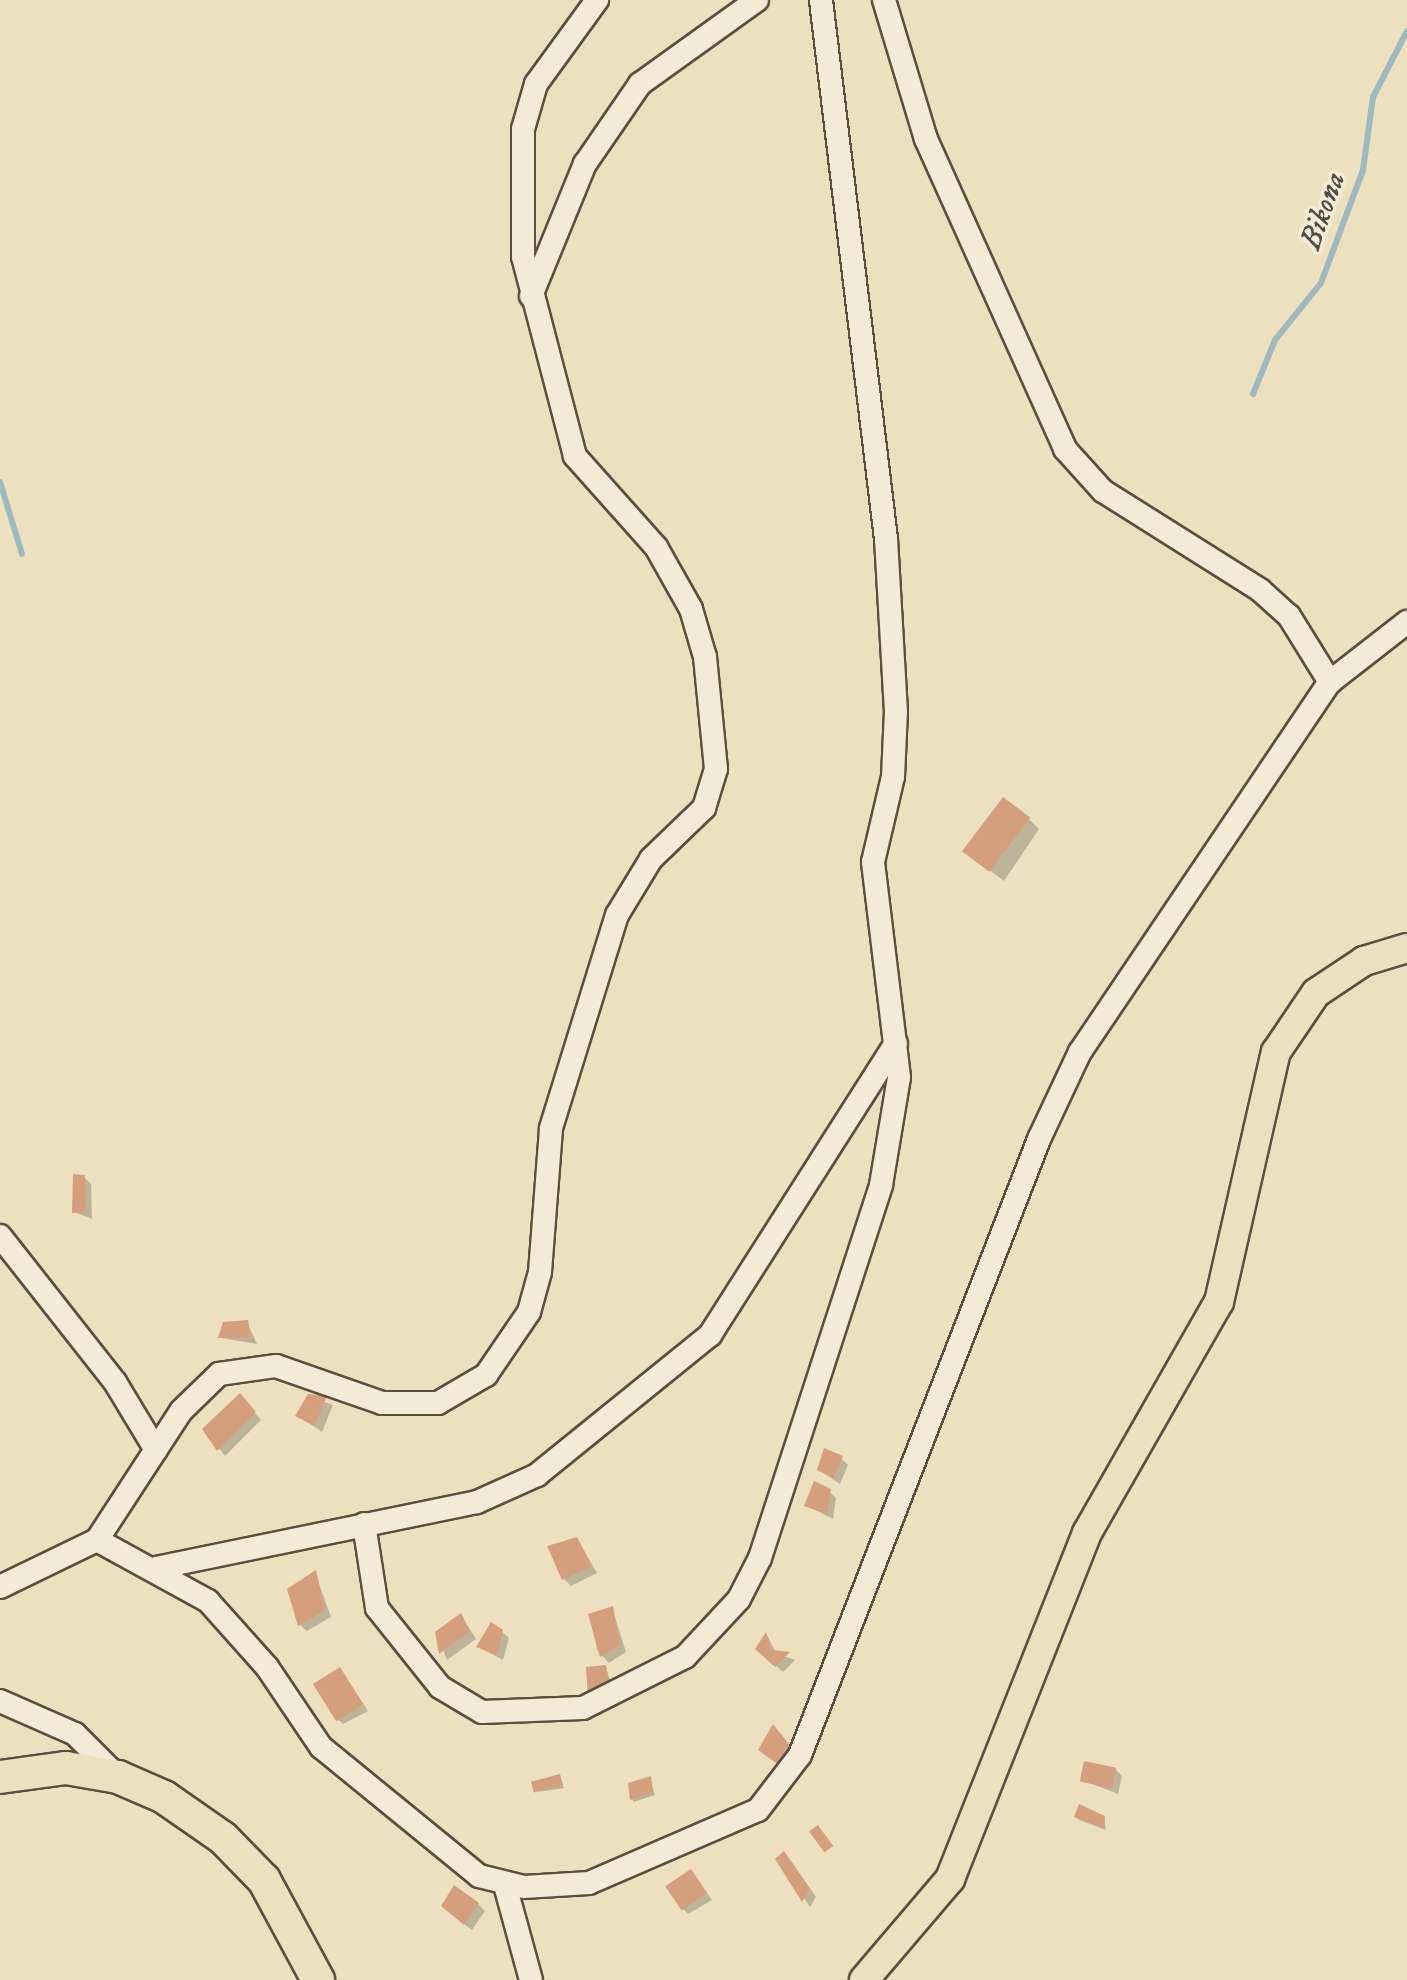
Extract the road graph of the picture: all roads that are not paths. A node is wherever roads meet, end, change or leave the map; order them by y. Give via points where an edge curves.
1 (597, 0) edge
2 (757, 0) edge
3 (821, 0) edge
4 (884, 0) edge
5 (531, 296) junction
6 (1407, 622) edge
7 (1330, 682) junction
8 (1407, 948) edge
9 (896, 1043) junction
10 (0, 1236) edge
11 (156, 1450) junction
12 (364, 1524) junction
13 (97, 1540) junction
14 (156, 1568) junction
15 (0, 1587) edge
16 (0, 1701) edge
17 (0, 1777) edge
18 (118, 1777) junction
19 (505, 1885) junction
20 (318, 1980) edge
21 (531, 1980) edge
22 (864, 1980) edge

1 - 5 street via 548,61 523,129 518,201
2 - 5 street via 640,84 585,164
3 - 9 street via 886,539 896,712 893,777 873,862
4 - 7 street via 926,139 1065,449 1103,491 1260,590 1289,616
5 - 11 street via 575,456 656,547 691,609 712,713 712,791 693,822 630,884 617,915 551,1128 536,1291 503,1357 460,1393 419,1406 382,1403 276,1366 236,1369 195,1392
6 - 7 street
7 - 19 street via 1080,1052 788,1776 758,1810 731,1826 603,1878
8 - 22 main road via 1364,961 1316,993 1276,1052 1219,1302 1087,1533 950,1879
9 - 12 street via 710,1335 686,1360 505,1493
9 - 12 street via 899,1077 881,1185 760,1558 732,1607 685,1657 583,1708 482,1712 440,1687 377,1608
10 - 11 street via 115,1382
11 - 13 street
12 - 14 street
13 - 14 street
13 - 15 street
14 - 19 street via 232,1624 321,1747 377,1787 455,1860
16 - 18 street via 75,1734
17 - 18 highway via 66,1768
18 - 20 highway via 164,1797 244,1859 283,1909
19 - 21 street

